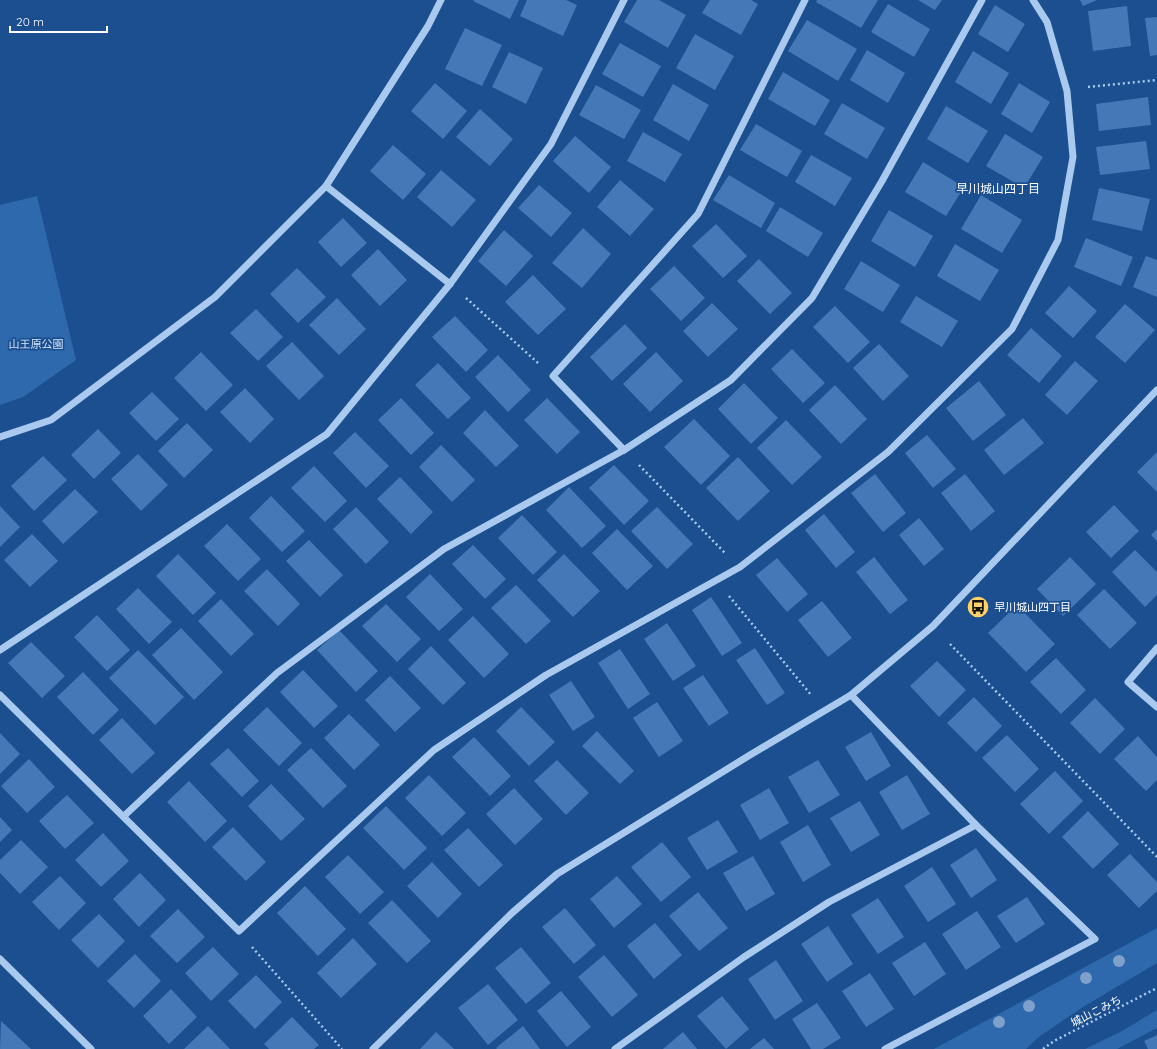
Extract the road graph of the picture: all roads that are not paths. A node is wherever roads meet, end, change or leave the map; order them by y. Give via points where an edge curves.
1 (441, 0) edge
2 (624, 0) edge
3 (805, 0) edge
4 (982, 0) edge
5 (1033, 0) edge
6 (326, 186) junction
7 (450, 284) junction
8 (1157, 390) edge
9 (0, 437) edge
10 (624, 450) junction
11 (1157, 648) edge
12 (0, 650) edge
13 (0, 695) edge
14 (851, 695) junction
15 (1157, 707) edge
16 (124, 816) junction
17 (976, 824) junction
18 (0, 959) edge
19 (91, 1049) edge
20 (373, 1049) edge
21 (615, 1049) edge
22 (886, 1049) edge

1 - 6 street via 428,26
2 - 7 street via 551,144
3 - 10 street via 698,214 553,376
4 - 10 street via 882,181 812,298 732,380
5 - 16 street via 1047,22 1067,91 1073,157 1058,240 1012,329 888,452 740,567 546,675 434,750 239,931
6 - 7 street
6 - 9 street via 215,297 52,420
7 - 12 street via 327,434
8 - 14 street via 933,626
10 - 16 street via 444,549 277,673
11 - 15 street via 1128,682
13 - 16 street
14 - 17 street
14 - 20 street via 557,874 512,913
17 - 21 street via 829,902 744,957
17 - 22 street via 1094,939
18 - 19 street

